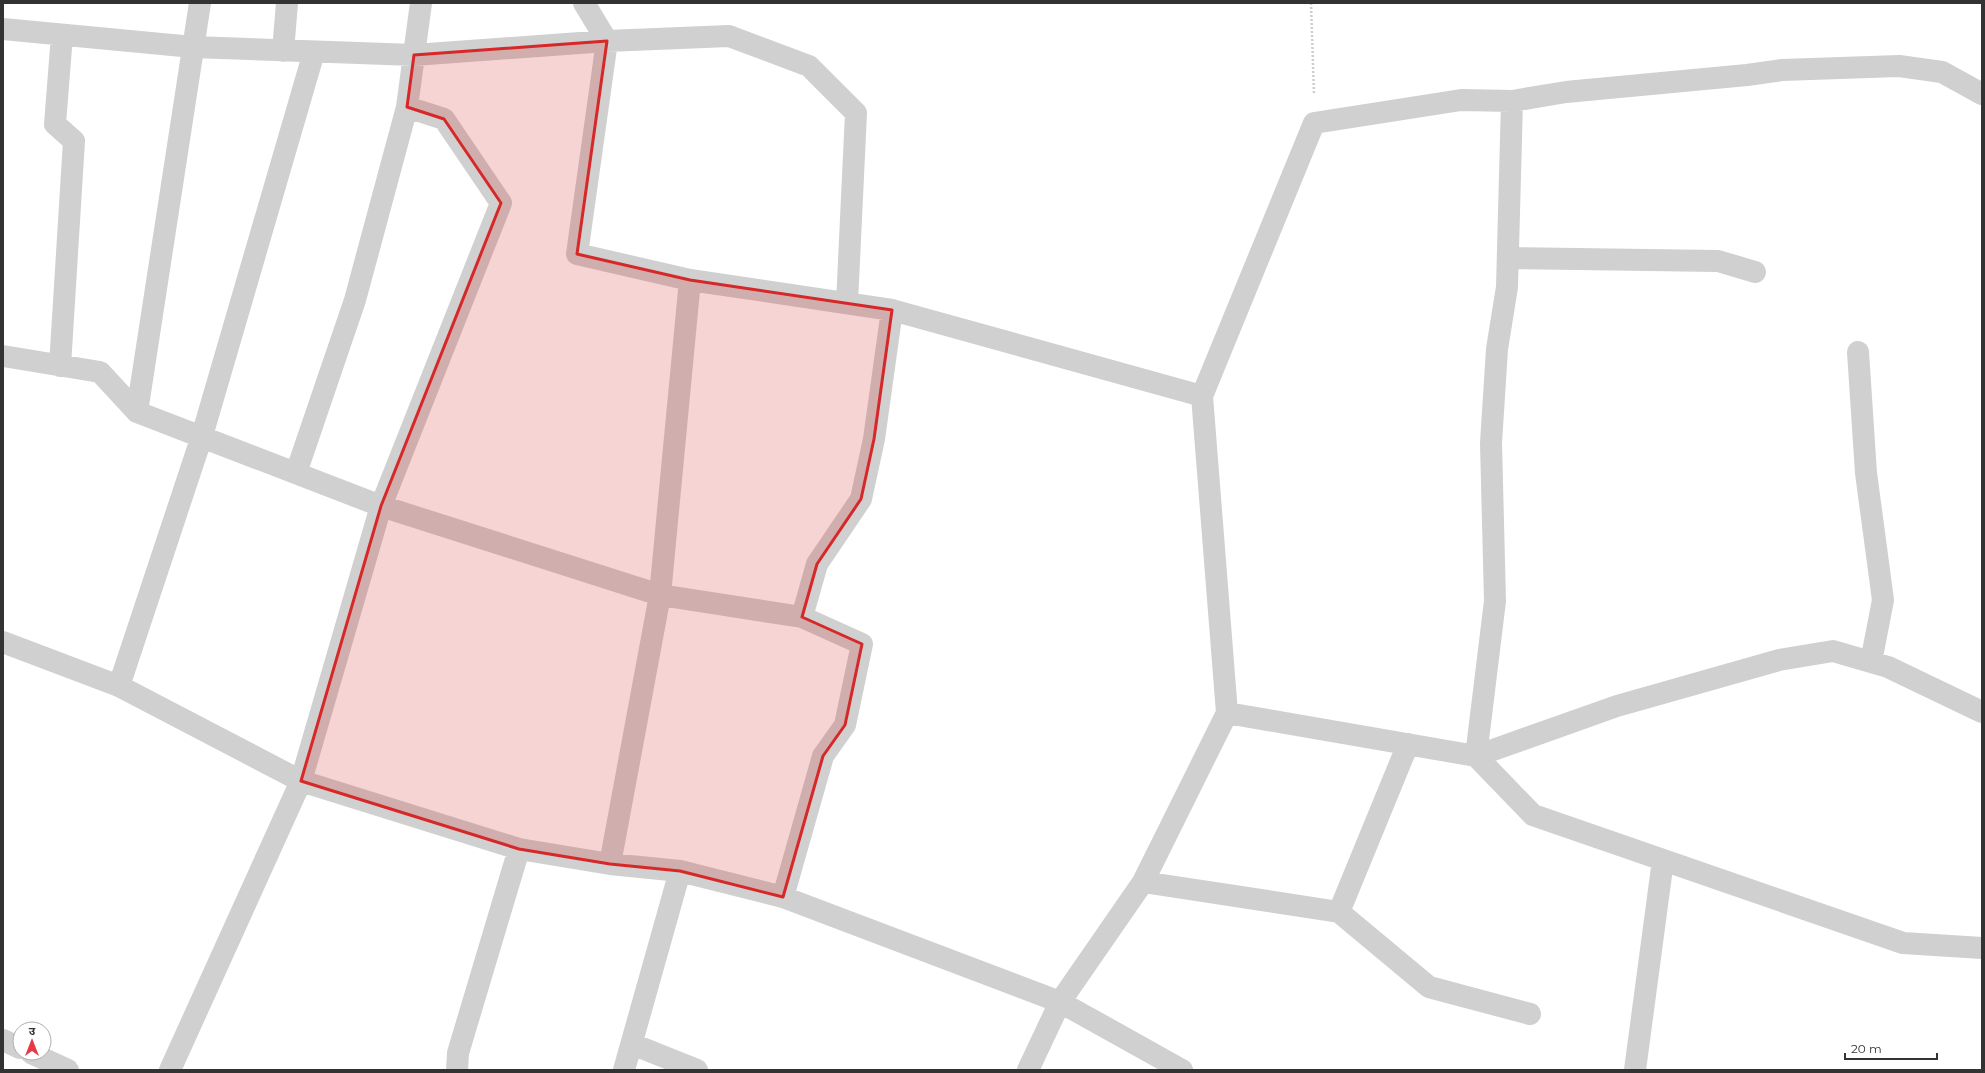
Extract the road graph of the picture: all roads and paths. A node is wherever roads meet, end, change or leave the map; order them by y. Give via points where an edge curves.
1 (200, 3) edge
2 (287, 3) edge
3 (421, 3) edge
4 (584, 3) edge
5 (1311, 3) edge
6 (3, 29) edge
7 (62, 34) junction
8 (607, 41) junction
9 (193, 47) junction
10 (283, 51) junction
11 (314, 52) junction
12 (414, 56) junction
13 (1982, 94) edge
14 (1512, 101) junction
15 (407, 106) junction
16 (1314, 123) junction
17 (1508, 258) junction
18 (1755, 272) dead end
19 (690, 280) junction
20 (847, 303) junction
21 (892, 310) junction
22 (1858, 352) dead end
23 (3, 356) edge
24 (60, 366) junction
25 (1202, 396) junction
26 (137, 412) junction
27 (202, 436) junction
28 (296, 474) junction
29 (381, 506) junction
30 (660, 595) junction
31 (802, 617) junction
32 (3, 642) edge
33 (1872, 662) junction
34 (119, 686) junction
35 (1982, 712) edge
36 (1227, 713) junction
37 (1408, 744) junction
38 (1476, 756) junction
39 (301, 781) junction
40 (519, 849) junction
41 (1663, 860) junction
42 (610, 864) junction
43 (680, 870) junction
44 (1143, 882) junction
45 (783, 896) junction
46 (1339, 912) junction
47 (1982, 948) edge
48 (1060, 1002) junction
49 (1530, 1014) dead end
50 (632, 1044) junction
51 (48, 1061) edge
52 (68, 1070) edge
53 (170, 1070) edge
54 (457, 1070) edge
55 (624, 1070) edge
56 (697, 1070) edge
57 (1028, 1070) edge
58 (1182, 1070) edge
59 (1635, 1070) edge

1 - 9 street
2 - 10 street
3 - 12 street
4 - 8 street
5 - 16 path
6 - 7 street
7 - 9 street
7 - 24 street via 55,124 74,141
8 - 12 street
8 - 19 street via 577,254
8 - 20 street via 729,36 809,66 856,113
9 - 10 street
9 - 26 street
10 - 11 street
11 - 12 street
11 - 27 street
12 - 15 street
13 - 14 street via 1942,72 1899,66 1782,70 1566,92
14 - 16 street via 1460,100
14 - 17 street
15 - 28 street via 355,300
15 - 29 street via 444,119 500,204
16 - 25 street
17 - 18 street via 1718,261
17 - 38 street via 1507,287 1497,349 1491,443 1495,600
19 - 20 street
19 - 30 street
20 - 21 street
21 - 25 street
21 - 31 street via 874,439 861,499 817,564
22 - 33 street via 1866,474 1883,600
23 - 24 street
24 - 26 street via 100,372
25 - 36 street
26 - 27 street
27 - 28 street
27 - 34 street
28 - 29 street
29 - 30 street
29 - 39 street
30 - 31 street
30 - 42 street
31 - 45 street via 862,644 845,724 823,756
32 - 34 street
33 - 35 street via 1888,667
33 - 38 street via 1833,650 1779,660 1617,706
34 - 39 street
36 - 37 street
36 - 44 street
37 - 38 street
37 - 46 street
38 - 41 street via 1533,815
39 - 40 street
39 - 53 street
40 - 42 street
40 - 54 street via 458,1053
41 - 47 street via 1903,943
41 - 59 street
42 - 43 street
43 - 45 street
43 - 50 street
44 - 46 street
44 - 48 street
45 - 48 street
46 - 49 street via 1429,987
48 - 57 street
48 - 58 street
50 - 55 street
50 - 56 street
51 - 52 street

